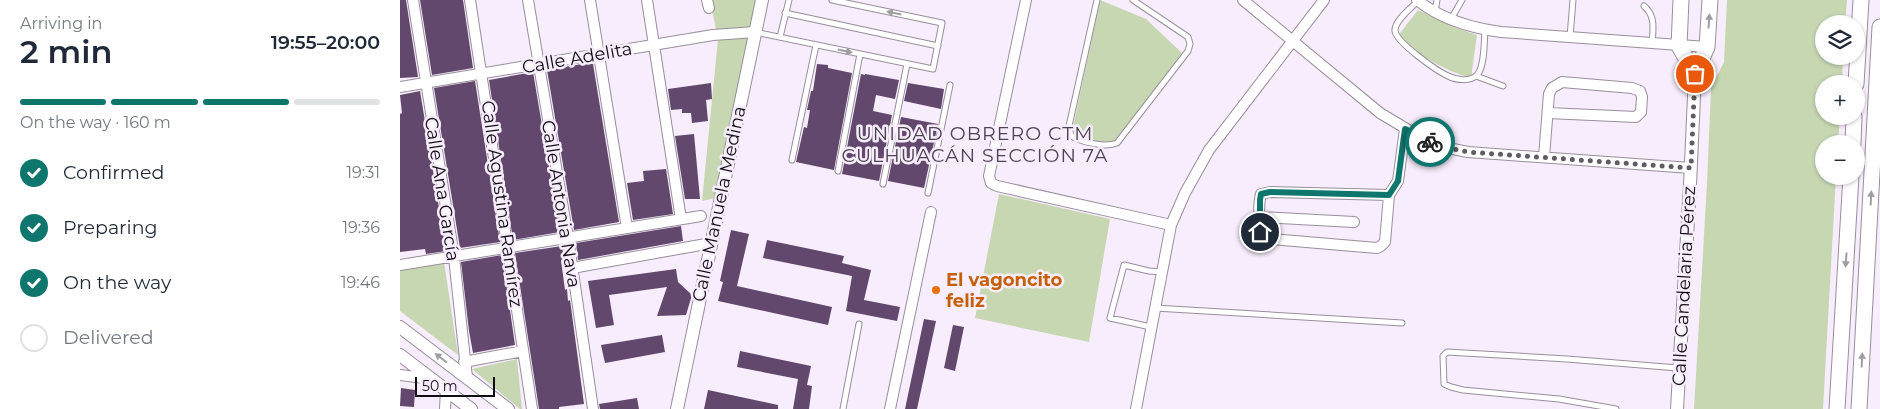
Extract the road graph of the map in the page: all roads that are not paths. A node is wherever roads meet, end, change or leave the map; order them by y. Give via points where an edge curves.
1 (413, 0) edge
2 (470, 0) edge
3 (528, 0) edge
4 (590, 0) edge
5 (647, 0) edge
6 (762, 0) edge
7 (790, 0) edge
8 (832, 0) edge
9 (1026, 0) edge
10 (1097, 0) edge
11 (1133, 0) edge
12 (1242, 0) edge
13 (1324, 0) edge
14 (1418, 0) edge
15 (1437, 0) edge
16 (1462, 0) edge
17 (1573, 0) edge
18 (1681, 0) edge
19 (1710, 0) edge
20 (1861, 0) edge
21 (1644, 6) dead end
22 (1435, 12) junction
23 (786, 13) junction
24 (1451, 20) junction
25 (1880, 27) edge
26 (1485, 30) junction
27 (755, 32) junction
28 (780, 38) junction
29 (1570, 38) junction
30 (1292, 42) junction
31 (1652, 44) junction
32 (654, 45) junction
33 (816, 45) junction
34 (938, 46) junction
35 (1678, 46) junction
36 (1707, 48) junction
37 (599, 54) junction
38 (860, 54) junction
39 (907, 64) junction
40 (538, 65) junction
41 (482, 73) junction
42 (1695, 74) junction
43 (1857, 75) edge
44 (1476, 76) junction
45 (425, 83) junction
46 (950, 86) dead end
47 (1503, 86) dead end
48 (400, 87) edge
49 (1548, 113) junction
50 (1405, 129) junction
51 (1544, 157) junction
52 (792, 160) dead end
53 (1691, 168) junction
54 (838, 171) dead end
55 (883, 184) dead end
56 (1850, 185) edge
57 (928, 193) dead end
58 (1389, 195) junction
59 (931, 212) dead end
60 (701, 216) dead end
61 (1260, 217) junction
62 (681, 219) junction
63 (1354, 222) dead end
64 (1171, 225) junction
65 (627, 228) junction
66 (568, 238) junction
67 (706, 244) dead end
68 (508, 248) junction
69 (454, 257) junction
70 (400, 266) edge
71 (572, 268) junction
72 (1162, 272) junction
73 (1155, 308) junction
74 (1402, 323) dead end
75 (860, 324) dead end
76 (400, 327) edge
77 (1152, 327) junction
78 (524, 351) junction
79 (400, 355) edge
80 (464, 362) junction
81 (1680, 368) junction
82 (400, 375) edge
83 (467, 378) junction
84 (432, 379) junction
85 (446, 390) junction
86 (445, 409) edge
87 (472, 409) edge
88 (508, 409) edge
89 (532, 409) edge
90 (592, 409) edge
91 (677, 409) edge
92 (843, 409) edge
93 (890, 409) edge
94 (1136, 409) edge
95 (1616, 409) edge
96 (1677, 409) edge
97 (1837, 409) edge
98 (1859, 409) edge

1 - 45 street, Calle Ana García
2 - 41 street, Calle Agustina Ramírez
3 - 40 street, Calle Antonia Nava
4 - 37 street
5 - 32 street
6 - 27 street, Calle Manuela Medina
7 - 23 lane
34 -> 8 lane via 942,23
9 - 64 street via 989,176 991,183
10 - 11 lane via 1069,126 1070,136 1077,140 1110,145 1117,142 1188,51 1190,44 1188,37
12 - 30 street
13 - 30 street
14 - 22 street
14 - 44 lane via 1397,24 1395,32 1399,38 1417,56 1449,77 1467,80
15 - 22 lane
16 - 24 lane
17 - 29 lane
18 - 35 main road
36 -> 19 main road, Calle Candelaria Pérez
20 - 43 main road
21 - 31 lane via 1651,12
22 - 24 street
23 - 28 lane
23 - 34 lane
24 - 26 street
98 -> 25 main road
26 - 29 street
26 - 44 lane via 1482,68
27 - 28 lane
27 - 32 street, Calle Adelita
27 - 91 street, Calle Manuela Medina
28 - 33 lane
29 - 31 street
30 - 50 street via 1380,113
30 - 64 street via 1209,150
31 - 35 street
32 - 37 street, Calle Adelita
32 - 62 street
33 -> 38 lane
33 - 52 lane
34 - 39 lane via 933,69
35 - 36 street
35 - 42 main road
36 - 42 main road, Calle Candelaria Pérez
37 - 40 street, Calle Adelita
37 - 65 street
38 - 39 lane
38 - 54 lane
39 - 55 lane
40 - 41 street, Calle Adelita
40 - 66 street, Calle Antonia Nava
41 - 45 street, Calle Adelita
41 - 68 street, Calle Agustina Ramírez
42 - 53 street, Calle Candelaria Pérez
44 - 47 lane
45 - 48 street, Calle Adelita
45 - 69 street, Calle Ana García
46 - 57 lane
49 - 49 street via 1552,88 1562,82 1632,88 1640,91 1642,97 1641,112 1636,117
49 - 51 street
50 - 51 street via 1444,147 1468,152
50 - 58 street via 1398,181
51 - 53 street
53 - 81 street, Calle Candelaria Pérez
56 -> 97 main road
58 - 61 street via 1270,192 1261,194
58 - 61 street via 1384,242 1377,248 1263,237
59 - 93 street
60 - 62 street
61 - 63 street
62 - 65 street
64 - 72 street
65 - 66 street
66 - 68 street
66 - 71 street, Calle Antonia Nava
67 - 71 street
68 - 69 street
68 - 78 street, Calle Agustina Ramírez
69 - 70 street
69 - 80 street, Calle Ana García
71 - 90 street, Calle Antonia Nava
72 - 73 street
72 - 77 lane via 1124,265 1110,318
73 - 74 lane
73 - 77 street
75 - 92 lane
83 -> 76 street
77 - 94 street
78 - 80 street
78 - 89 street, Calle Agustina Ramírez
79 - 84 street
80 - 83 street, Calle Ana García
81 - 95 lane via 1472,353 1447,352 1443,356 1444,384 1451,388 1559,399
81 - 96 street, Calle Candelaria Pérez
82 - 84 street
83 - 88 street
84 - 85 street
85 - 86 street
85 - 87 street

